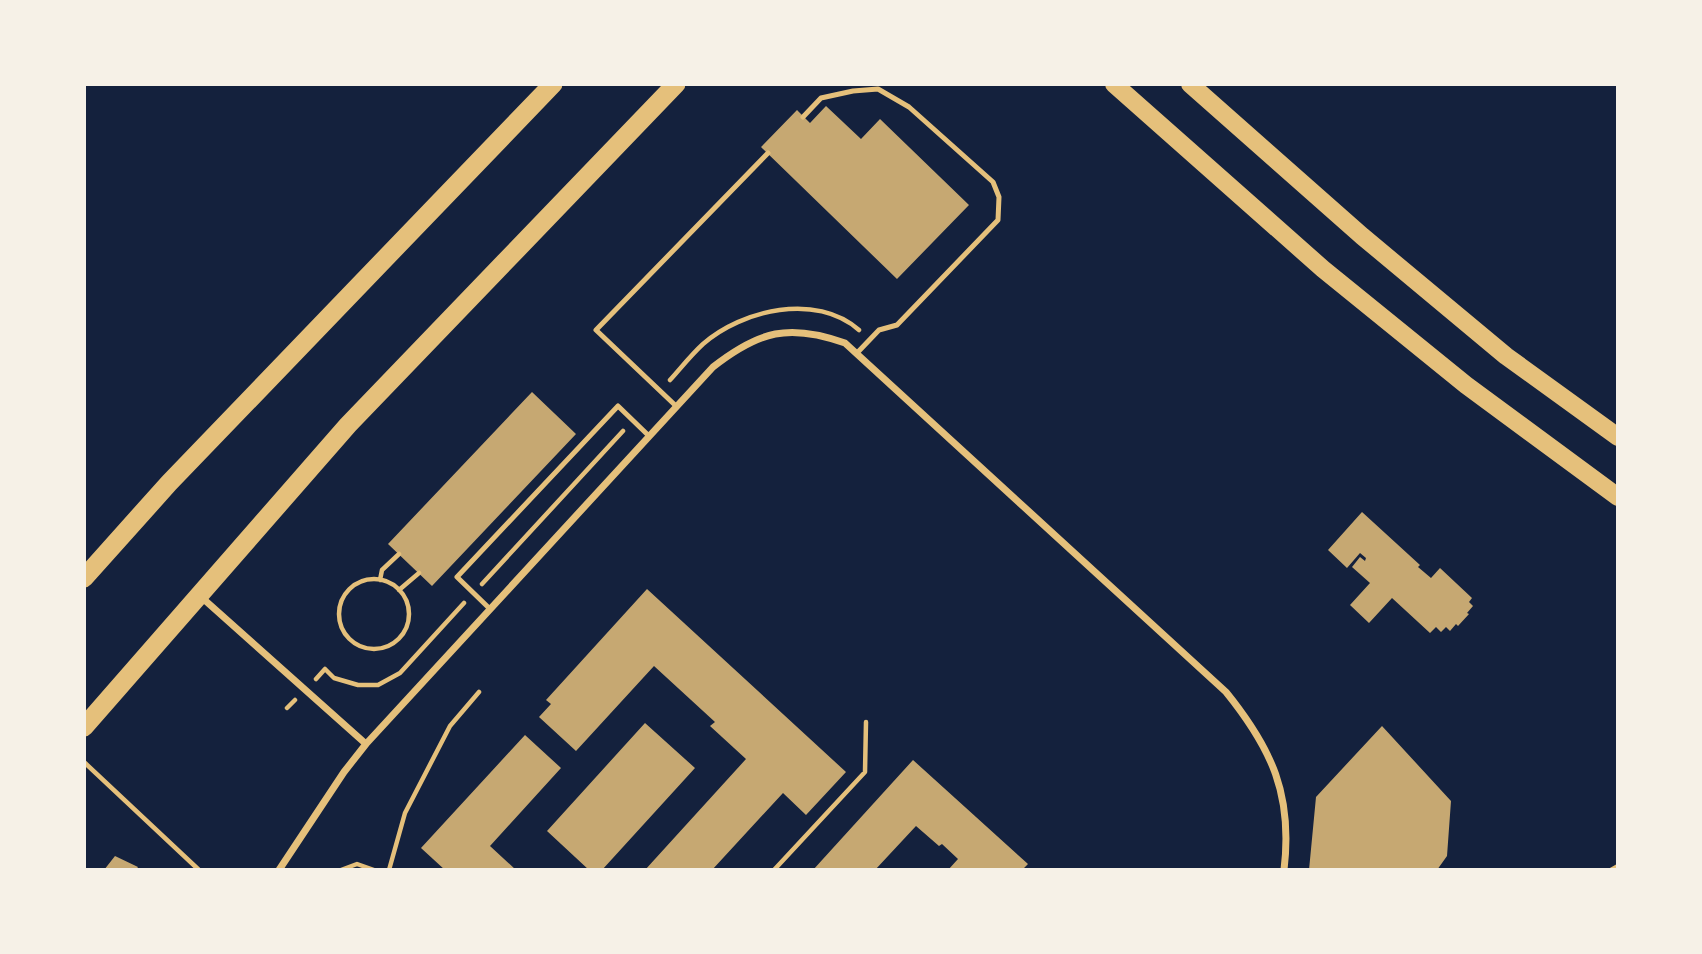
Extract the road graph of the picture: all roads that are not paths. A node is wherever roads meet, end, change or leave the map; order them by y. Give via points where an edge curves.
1 (553, 84) edge
2 (676, 84) edge
3 (1114, 84) edge
4 (1190, 84) edge
5 (803, 117) dead end
6 (768, 153) dead end
7 (857, 353) junction
8 (676, 407) junction
9 (649, 436) junction
10 (1618, 437) edge
11 (1618, 497) edge
12 (84, 578) edge
13 (198, 594) junction
14 (490, 609) junction
15 (84, 727) edge
16 (366, 744) junction
17 (279, 870) edge
18 (1284, 870) edge

1 - 12 highway via 188,463
2 - 13 highway via 348,425
3 - 11 main road via 1323,269 1466,385
4 - 10 main road via 1506,356
5 - 7 lane via 821,98 878,89 909,107 993,182 999,197 998,220 897,325 879,330
6 - 8 lane via 596,330
7 - 8 street via 845,342 817,333 769,335 739,347 713,366
7 - 18 street via 1226,692 1252,724 1271,760 1283,802
8 - 9 street
9 - 14 street
9 - 14 lane via 618,406 457,577
13 - 15 highway
13 - 16 street
14 - 16 street
16 - 17 street

